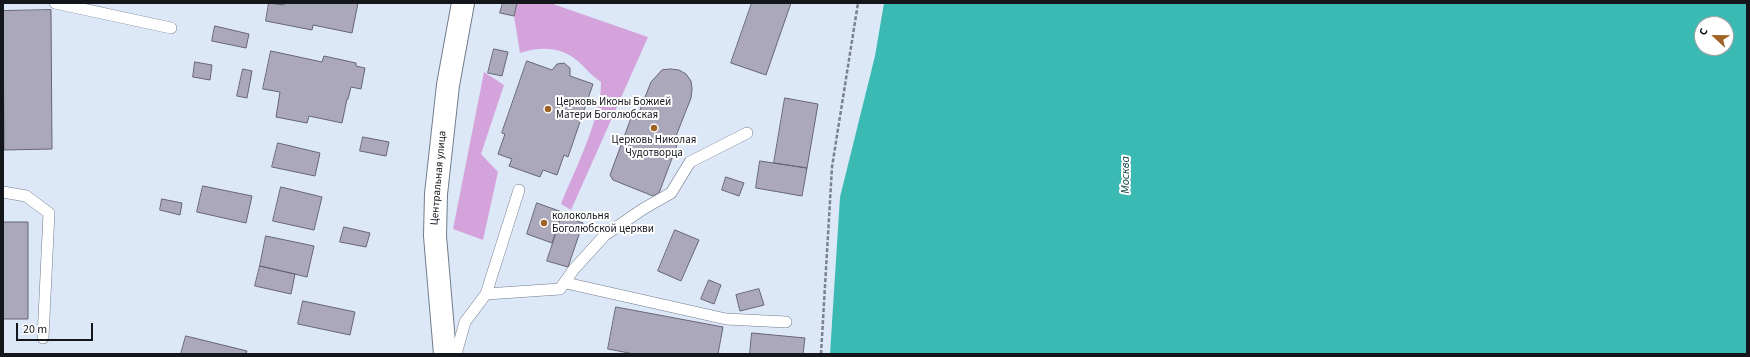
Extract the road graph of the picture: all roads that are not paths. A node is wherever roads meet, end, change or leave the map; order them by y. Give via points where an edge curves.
1 (55, 3) edge
2 (463, 3) edge
3 (171, 28) dead end
4 (747, 132) dead end
5 (519, 190) dead end
6 (3, 192) edge
7 (566, 283) junction
8 (486, 294) junction
9 (786, 322) dead end
10 (43, 338) dead end
11 (444, 354) edge
12 (456, 354) edge

1 - 3 lane
2 - 11 street, Центральная улица via 448,85 436,194 435,236
4 - 7 lane via 690,162 671,193 605,235 574,269
5 - 8 lane
6 - 10 lane via 26,196 49,213
7 - 8 lane via 560,289
7 - 9 lane via 726,319
8 - 12 lane via 465,322

